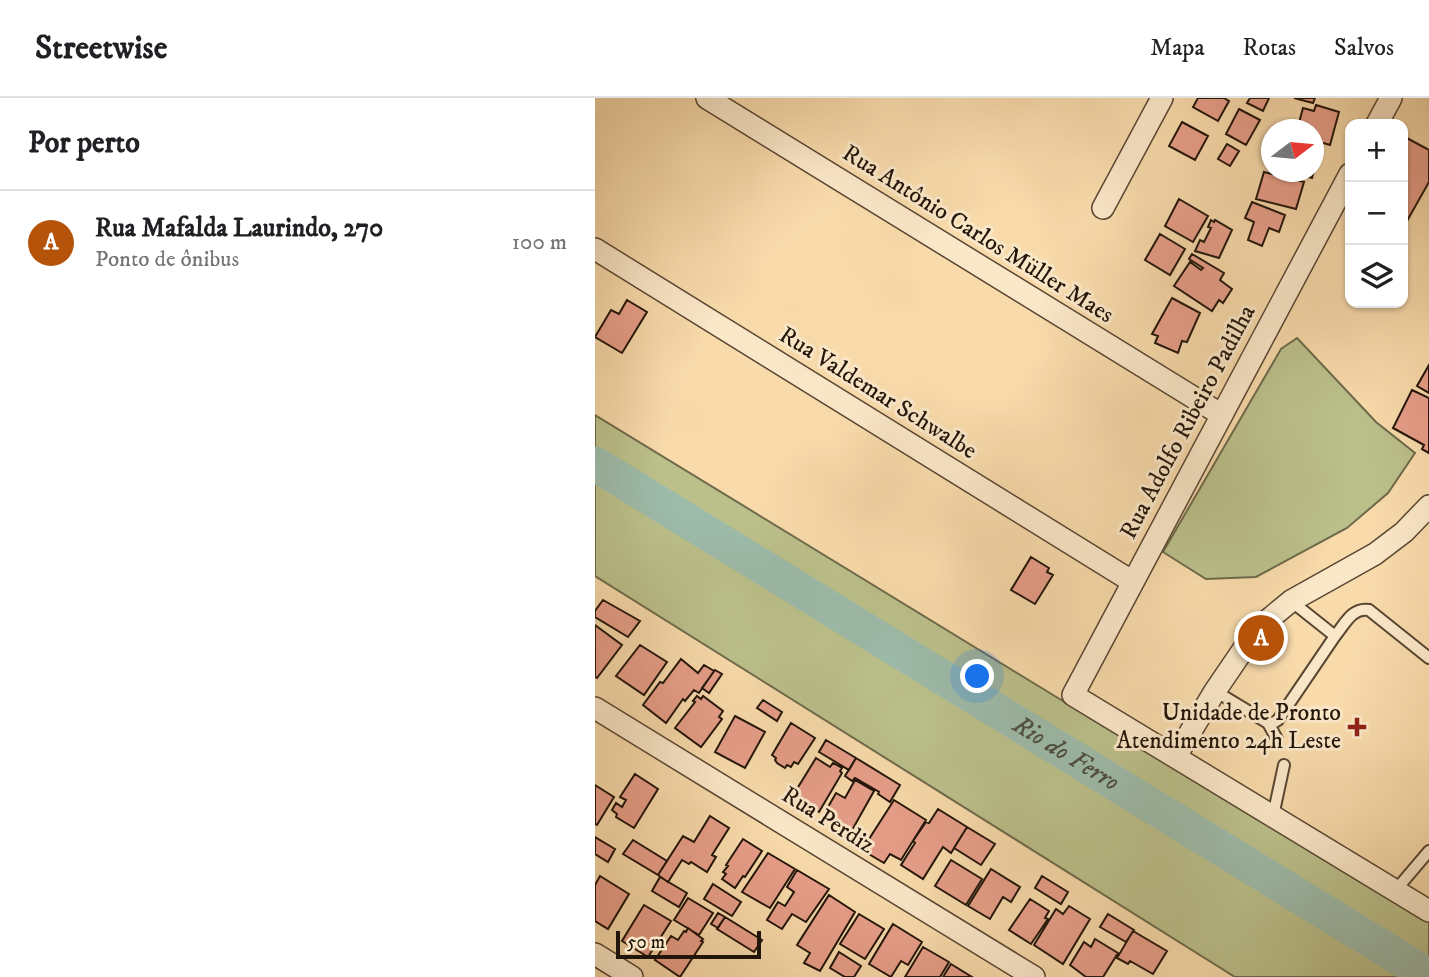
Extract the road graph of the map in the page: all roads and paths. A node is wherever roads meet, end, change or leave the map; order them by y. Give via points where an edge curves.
1 (707, 98) edge
2 (1162, 98) edge
3 (1391, 98) edge
4 (1380, 119) edge
5 (1346, 182) edge
6 (1103, 208) dead end
7 (595, 249) edge
8 (1222, 415) junction
9 (1429, 506) edge
10 (1133, 582) junction
11 (1291, 601) junction
12 (1335, 636) junction
13 (1429, 659) edge
14 (1215, 691) junction
15 (595, 708) edge
16 (1268, 723) junction
17 (1277, 739) dead end
18 (1176, 756) junction
19 (1285, 765) dead end
20 (1273, 816) junction
21 (1429, 851) edge
22 (1395, 891) junction
23 (1429, 911) edge
24 (595, 954) edge
25 (632, 977) edge
26 (1034, 977) edge

1 - 8 street, Rua Antônio Carlos Müller Maes
2 - 6 street
3 - 4 street
5 - 8 street, Rua Adolfo Ribeiro Padilha
7 - 10 street, Rua Valdemar Schwalbe
8 - 10 street, Rua Adolfo Ribeiro Padilha
9 - 11 street via 1375,554
10 - 18 street, Rua Adolfo Ribeiro Padilha via 1073,695
11 - 12 lane
11 - 14 street via 1245,647
12 - 13 lane via 1353,613 1363,608
12 - 16 lane via 1278,720
14 - 16 lane
14 - 18 street
15 - 26 street, Rua Perdiz
16 - 17 lane
18 - 20 street
19 - 20 lane
20 - 22 street
21 - 22 lane
22 - 23 street
24 - 25 street

